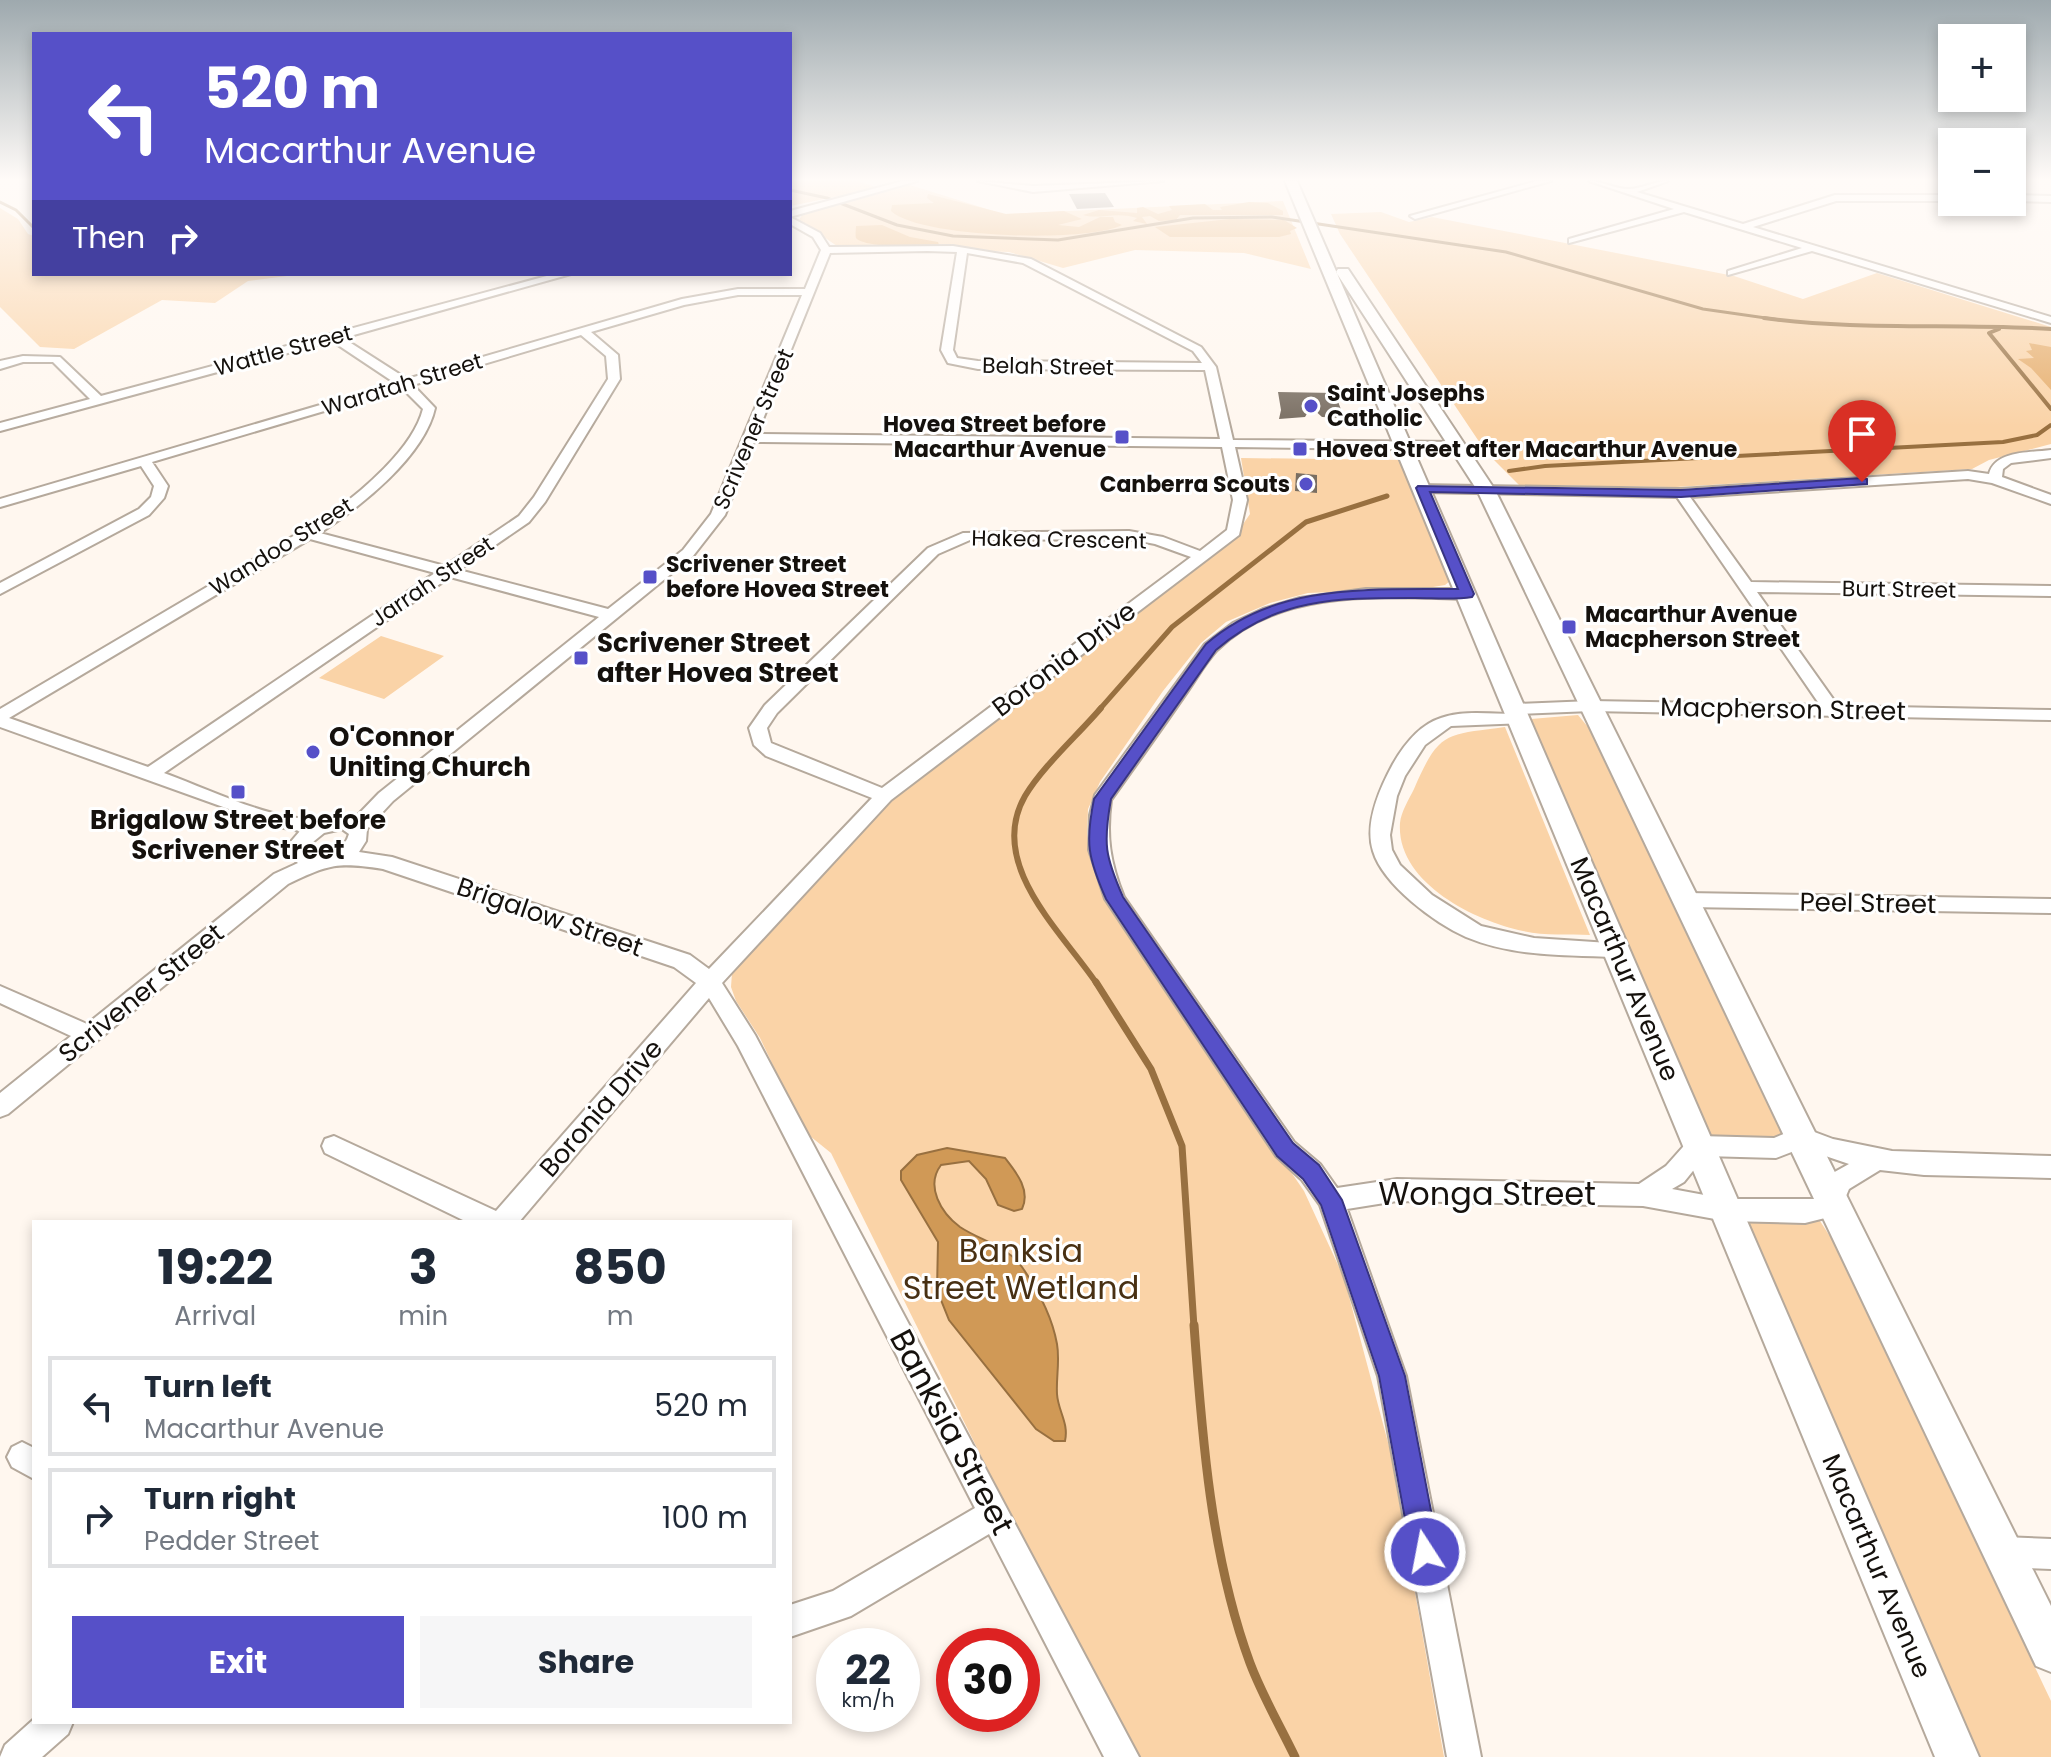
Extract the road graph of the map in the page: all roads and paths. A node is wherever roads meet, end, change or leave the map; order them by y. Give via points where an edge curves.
1 (821, 263) edge
2 (960, 263) edge
3 (1031, 263) edge
4 (1332, 263) edge
5 (1764, 263) edge
6 (1861, 263) edge
7 (1336, 272) junction
8 (1732, 273) dead end
9 (559, 276) edge
10 (809, 292) junction
11 (2051, 320) edge
12 (581, 330) junction
13 (334, 337) junction
14 (0, 365) edge
15 (1210, 367) junction
16 (404, 383) junction
17 (98, 400) junction
18 (0, 427) edge
19 (751, 438) junction
20 (1227, 444) junction
21 (1404, 446) junction
22 (1457, 446) junction
23 (2051, 454) edge
24 (144, 461) junction
25 (1995, 479) junction
26 (1422, 488) junction
27 (1486, 490) junction
28 (1681, 493) junction
29 (2051, 500) edge
30 (0, 503) edge
31 (307, 534) junction
32 (1201, 556) junction
33 (447, 571) junction
34 (1747, 587) junction
35 (0, 589) edge
36 (2051, 591) edge
37 (1467, 594) junction
38 (611, 615) junction
39 (1591, 706) junction
40 (1832, 710) junction
41 (1517, 714) junction
42 (2051, 715) edge
43 (0, 718) edge
44 (150, 774) junction
45 (884, 796) junction
46 (286, 823) junction
47 (321, 827) junction
48 (349, 838) junction
49 (299, 848) junction
50 (318, 862) junction
51 (281, 879) junction
52 (1686, 900) junction
53 (2051, 906) edge
54 (1617, 949) junction
55 (710, 982) junction
56 (0, 994) edge
57 (90, 1035) junction
58 (0, 1107) edge
59 (1801, 1137) junction
60 (334, 1146) dead end
61 (1699, 1146) junction
62 (1874, 1161) junction
63 (2051, 1167) edge
64 (1643, 1195) junction
65 (1331, 1200) junction
66 (1832, 1200) junction
67 (1726, 1210) junction
68 (489, 1220) edge
69 (505, 1220) edge
70 (995, 1513) junction
71 (2003, 1552) junction
72 (2051, 1554) edge
73 (792, 1620) edge
74 (2051, 1651) edge
75 (54, 1724) edge
76 (17, 1757) edge
77 (1122, 1757) edge
78 (1464, 1757) edge
79 (1957, 1757) edge

1 - 10 street, Scrivener Street
2 - 15 street, Belah Street via 947,354 952,361
3 - 15 street via 1197,349
4 - 7 main road, Macarthur Avenue
5 - 8 street
6 - 11 street
7 - 21 main road, Macarthur Avenue
7 - 22 main road, Macarthur Avenue
9 - 13 street, Wattle Street
10 - 12 street, Waratah Street via 701,297
10 - 19 street, Scrivener Street
12 - 16 street, Waratah Street
12 - 33 street, Jarrah Street via 612,355 614,379 524,519
13 - 16 street, Wandoo Street
13 - 17 street, Wattle Street
14 - 17 street via 56,359
15 - 20 street, Boronia Drive
16 - 24 street, Waratah Street
16 - 31 street, Wandoo Street via 429,408 424,427 364,494
17 - 18 street, Wattle Street
19 - 20 street
19 - 38 street, Scrivener Street via 718,515 704,534
20 - 21 street
20 - 32 street, Boronia Drive via 1240,500 1234,532
21 - 22 street
21 - 26 main road, Macarthur Avenue
22 - 27 main road, Macarthur Avenue
23 - 25 street via 2007,460 1997,468
24 - 30 street, Waratah Street
24 - 35 street via 160,478 161,487 144,512
25 - 28 street via 1968,475
25 - 29 street
26 - 27 street
26 - 37 main road, Macarthur Avenue
27 - 28 street
27 - 39 main road, Macarthur Avenue
28 - 34 street
31 - 33 street
31 - 43 street, Wandoo Street
32 - 45 street, Boronia Drive
32 - 45 street, Hakea Crescent via 1129,535 982,535 956,539 933,551 771,709 758,728 763,745 772,752
33 - 38 street
33 - 44 street, Jarrah Street
34 - 36 street, Burt Street
34 - 40 street
37 - 41 main road, Macarthur Avenue
37 - 65 street via 1313,598 1273,608 1233,628 1211,647 1102,799 1098,860 1115,899 1285,1149
38 - 48 street, Scrivener Street via 386,797
39 - 40 street, Macpherson Street
39 - 41 street, Macpherson Street
39 - 52 main road, Macarthur Avenue
40 - 42 street, Macpherson Street
41 - 54 main road, Macarthur Avenue
41 - 54 street, Macpherson Street via 1444,722 1416,741 1380,818 1382,852 1414,893 1458,924 1518,945
43 - 44 street
44 - 46 street
45 - 55 street, Boronia Drive
46 - 47 street
46 - 49 street
47 - 48 street
47 - 49 street, Scrivener Street
48 - 50 street, Scrivener Street
48 - 55 street, Brigalow Street via 385,862 682,961
49 - 50 street via 305,860
49 - 51 street, Scrivener Street
50 - 51 street, Scrivener Street
51 - 57 street, Scrivener Street
52 - 53 street, Peel Street
52 - 59 main road, Macarthur Avenue
54 - 61 main road, Macarthur Avenue
55 - 69 street, Boronia Drive
55 - 70 street, Banksia Street via 747,1041
56 - 57 street
57 - 58 street, Scrivener Street
59 - 61 street via 1776,1148
59 - 62 street
59 - 66 main road, Macarthur Avenue
60 - 68 street
61 - 64 street via 1675,1174
61 - 67 main road, Macarthur Avenue
62 - 63 street
62 - 66 street via 1840,1182
64 - 65 street, Wonga Street via 1397,1190
64 - 67 street, Wonga Street
65 - 78 street via 1392,1376
66 - 67 street, Wonga Street via 1805,1212
66 - 71 main road, Macarthur Avenue
67 - 79 main road, Macarthur Avenue
70 - 73 street via 840,1605
70 - 77 street, Banksia Street
71 - 72 street
71 - 74 main road, Macarthur Avenue
75 - 76 street

